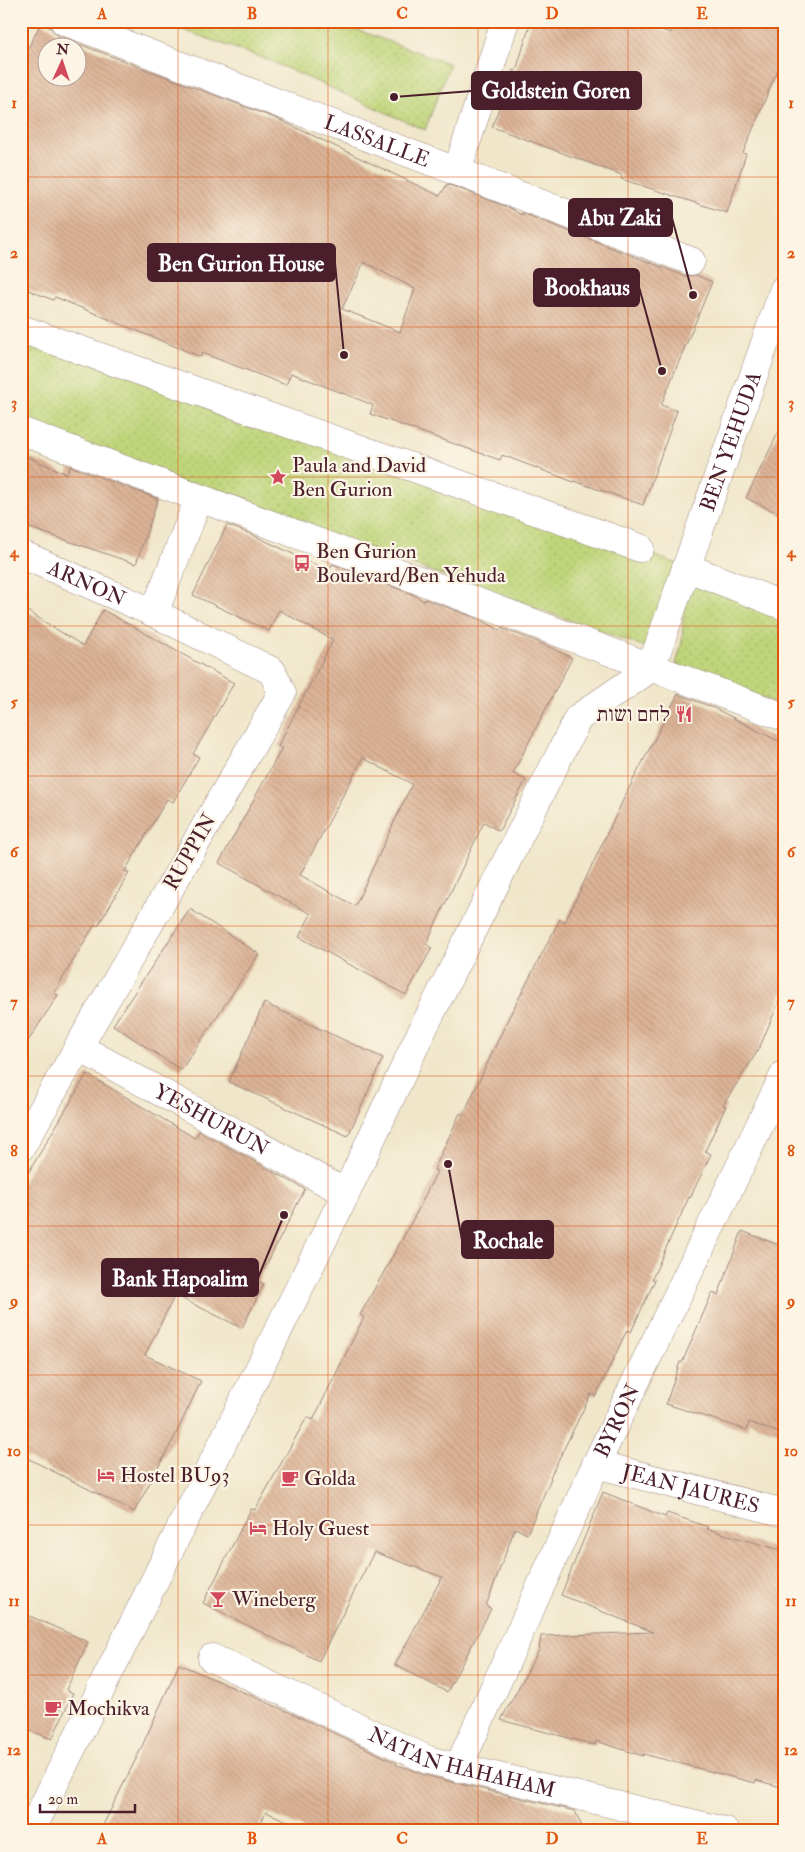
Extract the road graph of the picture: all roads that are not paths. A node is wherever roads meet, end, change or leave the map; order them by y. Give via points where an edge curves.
1 (64, 21) edge
2 (505, 21) edge
3 (95, 26) edge
4 (457, 172) junction
5 (691, 262) dead end
6 (784, 289) edge
7 (21, 329) edge
8 (21, 431) edge
9 (198, 498) junction
10 (640, 548) dead end
11 (21, 554) edge
12 (686, 567) junction
13 (784, 606) edge
14 (154, 613) junction
15 (651, 668) junction
16 (784, 717) edge
17 (78, 1047) junction
18 (784, 1075) edge
19 (21, 1147) edge
20 (346, 1193) junction
21 (596, 1464) junction
22 (784, 1513) edge
23 (212, 1658) dead end
24 (458, 1768) junction
25 (647, 1822) edge
26 (31, 1831) edge
27 (725, 1831) edge

1 - 3 street, LASSALLE
2 - 4 street
3 - 4 street, LASSALLE
4 - 5 street, LASSALLE
6 - 12 street, BEN YEHUDA
7 - 10 street
8 - 9 street
9 - 14 street
9 - 15 street
11 - 14 street, ARNON
12 - 13 street
12 - 15 street, BEN YEHUDA
14 - 17 street, RUPPIN via 272,671 282,693
15 - 16 street
15 - 20 street via 578,718 417,1041
17 - 19 street, RUPPIN
17 - 20 street, YESHURUN
18 - 21 street, BYRON
20 - 26 street
21 - 22 street, JEAN JAURES
21 - 24 street, BYRON
23 - 24 street, NATAN HAHAHAM via 428,1760
24 - 25 street, NATAN HAHAHAM
25 - 27 street, NATAN HAHAHAM

